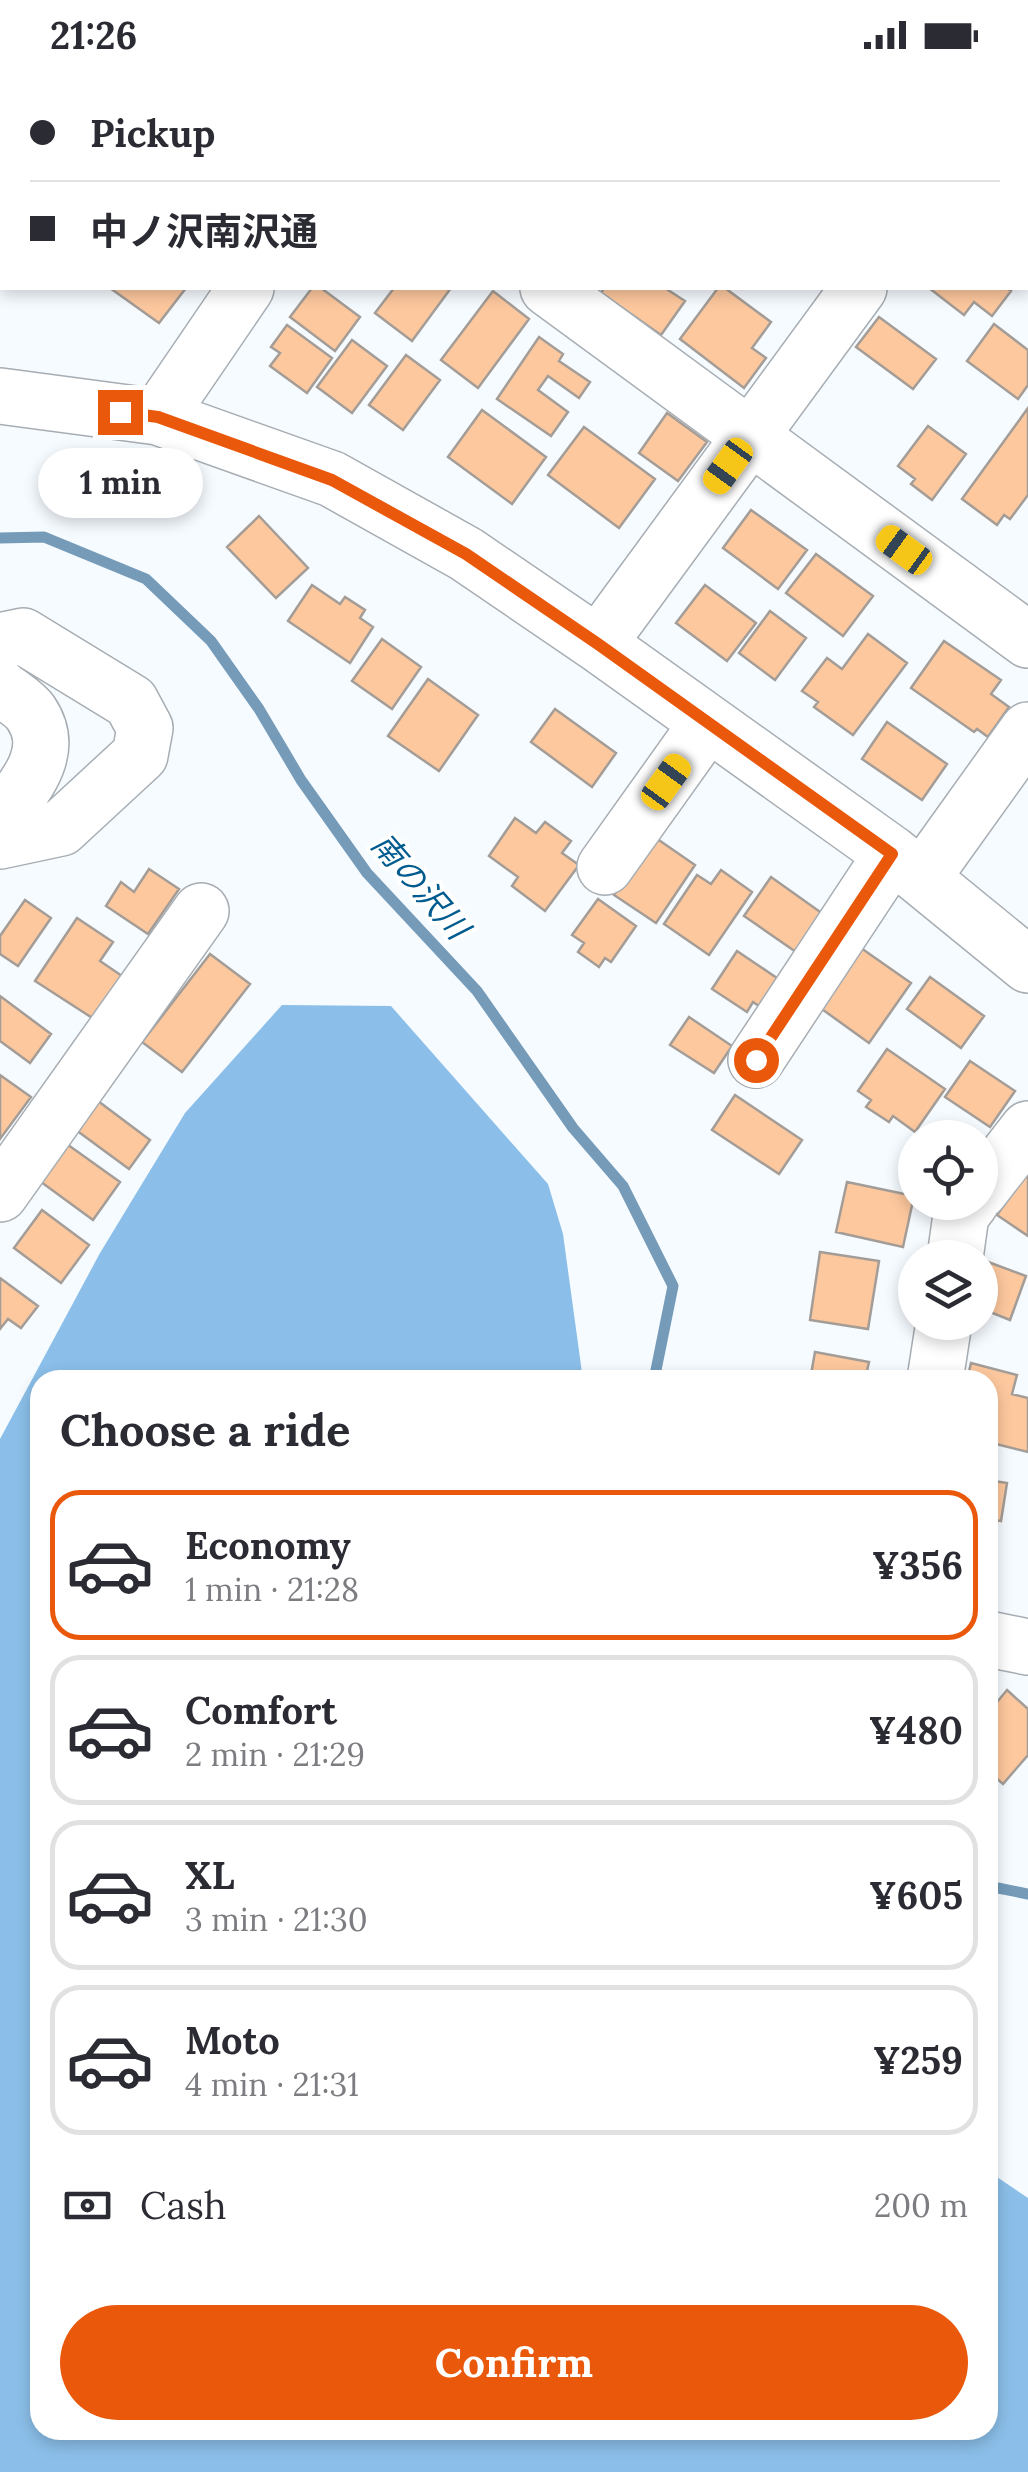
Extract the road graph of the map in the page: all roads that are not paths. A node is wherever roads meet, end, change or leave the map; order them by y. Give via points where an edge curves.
1 (245, 290) edge
2 (555, 290) edge
3 (857, 290) edge
4 (0, 396) edge
5 (158, 417) junction
6 (749, 437) junction
7 (1028, 640) edge
8 (0, 641) edge
9 (598, 644) junction
10 (0, 687) edge
11 (707, 724) junction
12 (1028, 730) edge
13 (0, 820) edge
14 (0, 841) edge
15 (907, 866) junction
16 (604, 867) dead end
17 (201, 911) dead end
18 (1028, 965) edge
19 (756, 1060) dead end
20 (1028, 1130) edge
21 (998, 1169) edge
22 (0, 1194) edge
23 (941, 1340) edge
24 (937, 1370) edge
25 (998, 1641) edge
26 (1028, 1647) edge

1 - 5 street
2 - 6 street
3 - 6 street
4 - 5 street
5 - 9 street via 332,480 466,554
6 - 7 street
6 - 9 street
8 - 14 street via 23,636 131,702 145,728 140,756 61,828
9 - 11 street
10 - 13 street via 30,712 41,741 36,771
11 - 15 street
11 - 16 street
12 - 15 street
15 - 18 street
15 - 19 street
17 - 22 street
20 - 21 street
23 - 24 street
25 - 26 street

